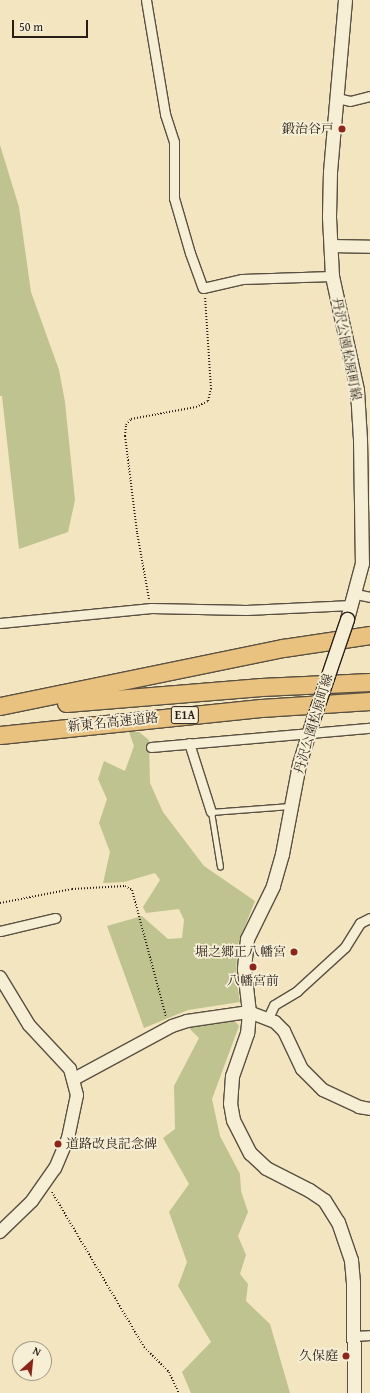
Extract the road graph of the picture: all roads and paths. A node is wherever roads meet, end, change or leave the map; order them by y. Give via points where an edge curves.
1 (146, 0) edge
2 (345, 0) edge
3 (370, 96) edge
4 (337, 98) junction
5 (331, 246) junction
6 (370, 247) edge
7 (332, 276) junction
8 (203, 288) junction
9 (366, 560) edge
10 (370, 597) edge
11 (354, 599) junction
12 (151, 608) junction
13 (0, 623) edge
14 (370, 635) edge
15 (370, 682) edge
16 (370, 701) edge
17 (0, 707) edge
18 (310, 728) junction
19 (370, 728) edge
20 (0, 735) edge
21 (189, 743) junction
22 (151, 747) dead end
23 (292, 806) junction
24 (211, 812) junction
25 (220, 867) dead end
26 (0, 903) edge
27 (55, 918) dead end
28 (370, 918) edge
29 (0, 931) edge
30 (0, 977) edge
31 (245, 1013) junction
32 (268, 1018) junction
33 (172, 1026) junction
34 (74, 1079) junction
35 (370, 1109) edge
36 (46, 1182) junction
37 (0, 1232) edge
38 (370, 1335) edge
39 (354, 1336) junction
40 (179, 1393) edge
41 (354, 1393) edge

1 - 8 street via 165,114 174,142 174,198
2 - 4 main road, 丹沢公園松原町線
3 - 4 street via 350,101
4 - 5 main road, 丹沢公園松原町線 via 330,172
5 - 6 street
5 - 7 main road, 丹沢公園松原町線
7 - 8 street via 242,279
7 - 9 main road, 丹沢公園松原町線 via 357,390
8 - 12 path via 209,337 211,389 208,401 196,407 132,419 126,425 137,532
9 - 11 main road, 丹沢公園松原町線
10 - 11 street
11 - 12 street via 246,610
11 - 18 main road, 丹沢公園松原町線, bridge
12 - 13 street
14 - 17 highway via 283,648
15 - 17 highway, 新東名高速道路 / E1A via 261,687
16 - 20 highway, 新東名高速道路 / E1A via 261,708
18 - 19 street
18 - 21 street
18 - 23 main road, 丹沢公園松原町線
21 - 22 street
21 - 24 street
23 - 24 lane
23 - 31 main road, 丹沢公園松原町線 via 272,886 247,939 244,969
24 - 25 lane
26 - 33 path via 72,889 125,886 132,890 166,1018
27 - 29 street
28 - 32 street via 360,923 345,947 297,991 274,1005
30 - 34 street via 29,1025 61,1058
31 - 32 street
31 - 33 street
31 - 39 main road, 丹沢公園松原町線 via 247,1033 230,1090 233,1120 242,1141 255,1158 266,1168 309,1190 333,1211 351,1260
32 - 35 street via 284,1031 302,1069 323,1090 359,1107
33 - 34 street
34 - 36 street via 77,1096 74,1116 60,1156
36 - 37 street via 32,1201
36 - 40 path via 144,1347 169,1372
38 - 39 street
39 - 41 main road, 丹沢公園松原町線

